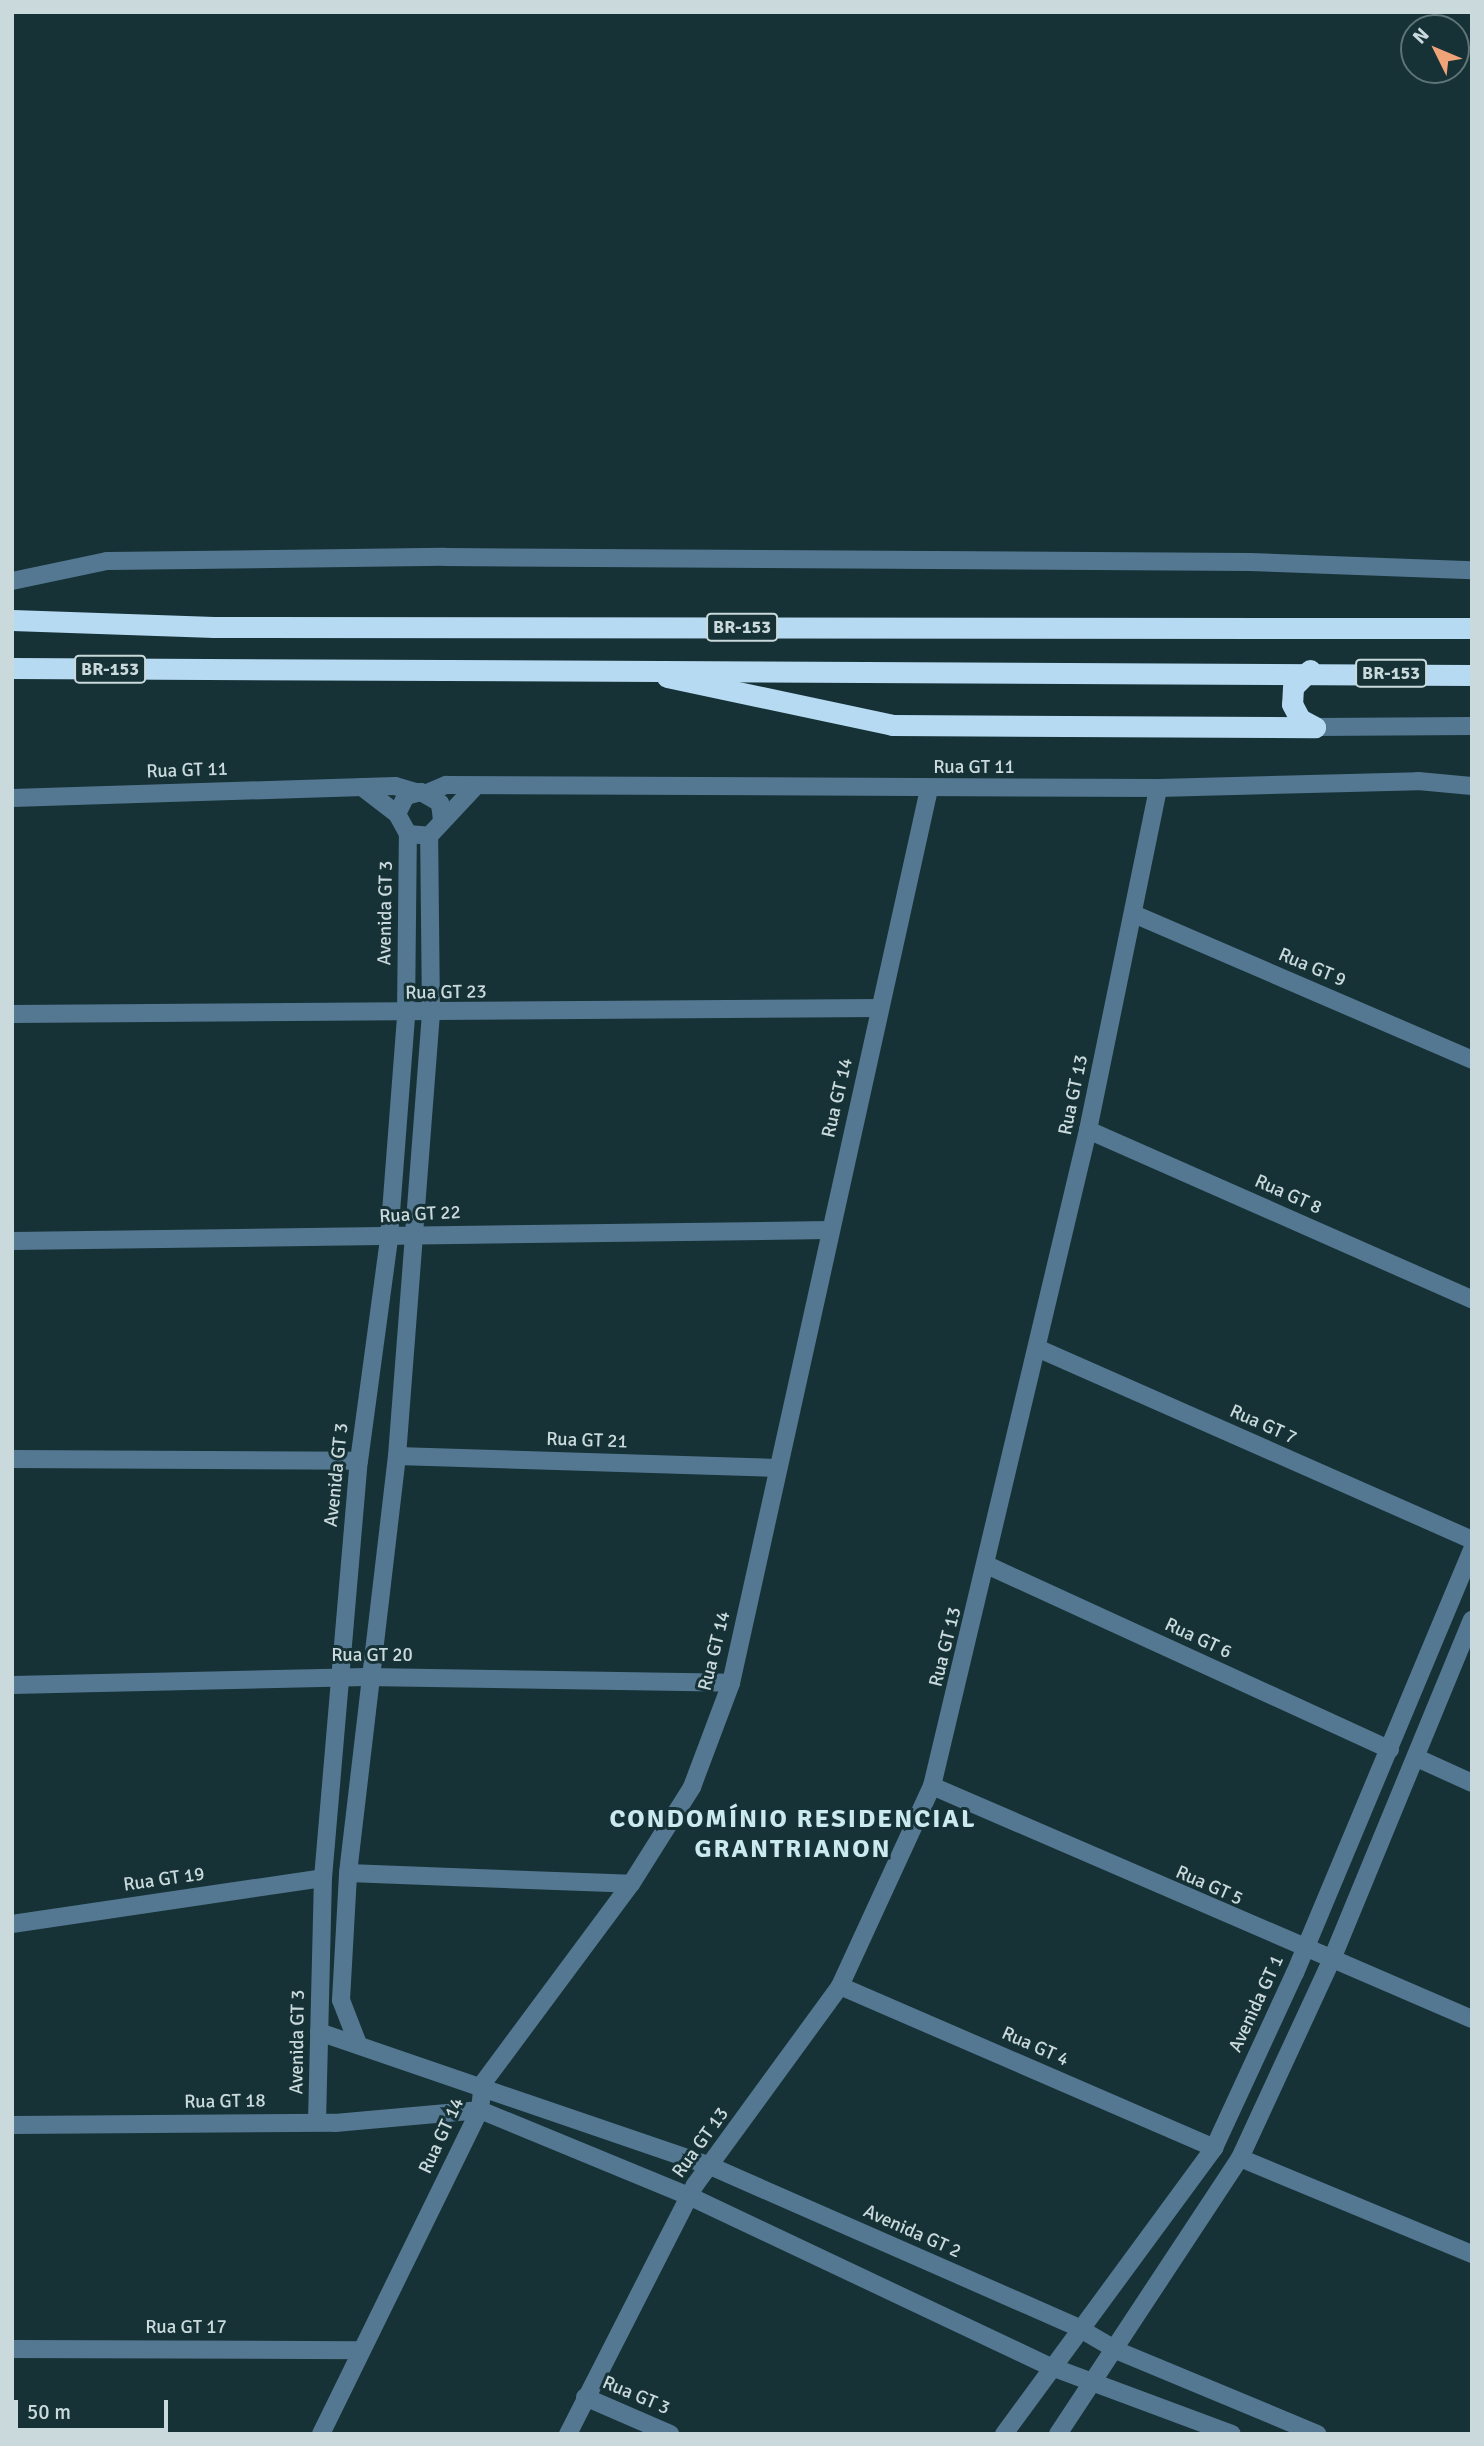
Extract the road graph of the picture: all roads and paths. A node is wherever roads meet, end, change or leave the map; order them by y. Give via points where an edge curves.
1 (1472, 570) edge
2 (12, 581) edge
3 (12, 620) edge
4 (1472, 628) edge
5 (12, 668) edge
6 (649, 670) junction
7 (1310, 670) junction
8 (1472, 675) edge
9 (1472, 726) edge
10 (1315, 727) junction
11 (476, 786) junction
12 (1472, 786) edge
13 (362, 787) junction
14 (929, 789) junction
15 (1158, 789) junction
16 (421, 792) junction
17 (12, 797) edge
18 (397, 814) junction
19 (442, 820) junction
20 (408, 834) junction
21 (429, 836) junction
22 (1136, 915) junction
23 (880, 1007) junction
24 (431, 1013) junction
25 (12, 1014) edge
26 (406, 1015) junction
27 (1472, 1060) edge
28 (1088, 1130) junction
29 (830, 1230) junction
30 (414, 1234) junction
31 (389, 1238) junction
32 (12, 1241) edge
33 (1472, 1300) edge
34 (1037, 1348) junction
35 (397, 1456) junction
36 (12, 1460) edge
37 (359, 1461) junction
38 (777, 1468) junction
39 (1472, 1540) edge
40 (1472, 1549) edge
41 (989, 1566) junction
42 (1472, 1620) edge
43 (366, 1676) junction
44 (338, 1677) junction
45 (731, 1683) junction
46 (12, 1685) edge
47 (1390, 1750) junction
48 (1417, 1758) junction
49 (1472, 1783) edge
50 (932, 1786) junction
51 (348, 1873) junction
52 (323, 1878) junction
53 (631, 1884) junction
54 (12, 1924) edge
55 (1304, 1951) junction
56 (1332, 1959) junction
57 (840, 1986) junction
58 (1472, 2019) edge
59 (319, 2032) junction
60 (358, 2044) junction
61 (483, 2084) junction
62 (481, 2110) junction
63 (317, 2122) junction
64 (12, 2125) edge
65 (1214, 2148) junction
66 (1240, 2158) junction
67 (708, 2165) junction
68 (689, 2196) junction
69 (1472, 2254) edge
70 (1077, 2327) junction
71 (12, 2349) edge
72 (359, 2350) junction
73 (1118, 2351) junction
74 (1049, 2366) junction
75 (1097, 2379) junction
76 (585, 2397) junction
77 (321, 2434) edge
78 (568, 2434) edge
79 (670, 2434) edge
80 (1004, 2434) edge
81 (1058, 2434) edge
82 (1232, 2434) edge
83 (1317, 2434) edge

1 - 2 street via 1250,562 445,557 107,562
3 - 4 highway, BR-153 via 214,626
5 - 6 highway, BR-153
6 - 7 highway, BR-153
6 - 10 highway via 892,725
7 - 8 highway, BR-153
7 - 10 highway via 1293,687 1292,704 1300,719
9 - 10 street
11 - 14 street, Rua GT 11
11 - 16 street, Rua GT 11 via 446,785
11 - 19 street
12 - 15 street, Rua GT 11 via 1418,781
13 - 16 street, Rua GT 11
13 - 17 street, Rua GT 11
13 - 18 street
14 - 15 street, Rua GT 11
14 - 23 street, Rua GT 14
15 - 22 street, Rua GT 13
16 - 18 street
16 - 19 street via 440,803
18 - 20 street
19 - 21 street
20 - 21 street
20 - 26 street, Avenida GT 3
21 - 24 street
22 - 27 street, Rua GT 9
22 - 28 street, Rua GT 13
23 - 24 street, Rua GT 23
23 - 29 street, Rua GT 14
24 - 26 street, Rua GT 23
24 - 30 street
25 - 26 street, Rua GT 23
26 - 31 street, Avenida GT 3
28 - 33 street, Rua GT 8
28 - 34 street, Rua GT 13
29 - 30 street, Rua GT 22
29 - 38 street, Rua GT 14
30 - 31 street, Rua GT 22
30 - 35 street
31 - 32 street, Rua GT 22
31 - 37 street, Avenida GT 3
34 - 39 street, Rua GT 7
34 - 41 street, Rua GT 13
35 - 38 street, Rua GT 21
35 - 43 street
36 - 37 street
37 - 44 street, Avenida GT 3
38 - 45 street, Rua GT 14
40 - 47 street, Avenida GT 1
41 - 47 street, Rua GT 6
41 - 50 street, Rua GT 13
42 - 48 street
43 - 44 street, Rua GT 20
43 - 45 street, Rua GT 20
43 - 51 street
44 - 46 street, Rua GT 20
44 - 52 street, Avenida GT 3
45 - 53 street, Rua GT 14 via 692,1787
47 - 55 street, Avenida GT 1
48 - 49 street
48 - 56 street
50 - 55 street, Rua GT 5
50 - 57 street, Rua GT 13
51 - 53 street
51 - 60 street via 341,2000
52 - 54 street, Rua GT 19
52 - 59 street, Avenida GT 3
53 - 61 street, Rua GT 14
55 - 56 street, Rua GT 5
55 - 65 street, Avenida GT 1
56 - 58 street, Rua GT 5
56 - 66 street
57 - 65 street, Rua GT 4
57 - 67 street, Rua GT 13
59 - 60 street, Avenida GT 2
59 - 63 street, Avenida GT 3
60 - 61 street, Avenida GT 2
61 - 62 street, Rua GT 14
61 - 67 street, Avenida GT 2
62 - 63 street, Rua GT 18
62 - 68 street
62 - 72 street, Rua GT 14
63 - 64 street, Rua GT 18
65 - 70 street, Avenida GT 1
66 - 69 street
66 - 73 street
67 - 68 street, Rua GT 13
67 - 70 street, Avenida GT 2
68 - 74 street
68 - 76 street, Rua GT 13
70 - 73 street, Avenida GT 2
70 - 74 street, Avenida GT 1
71 - 72 street, Rua GT 17
72 - 77 street, Rua GT 14
73 - 75 street
73 - 83 street, Avenida GT 2
74 - 75 street
74 - 80 street, Avenida GT 1
75 - 81 street
75 - 82 street
76 - 78 street, Rua GT 13
76 - 79 street, Rua GT 3

